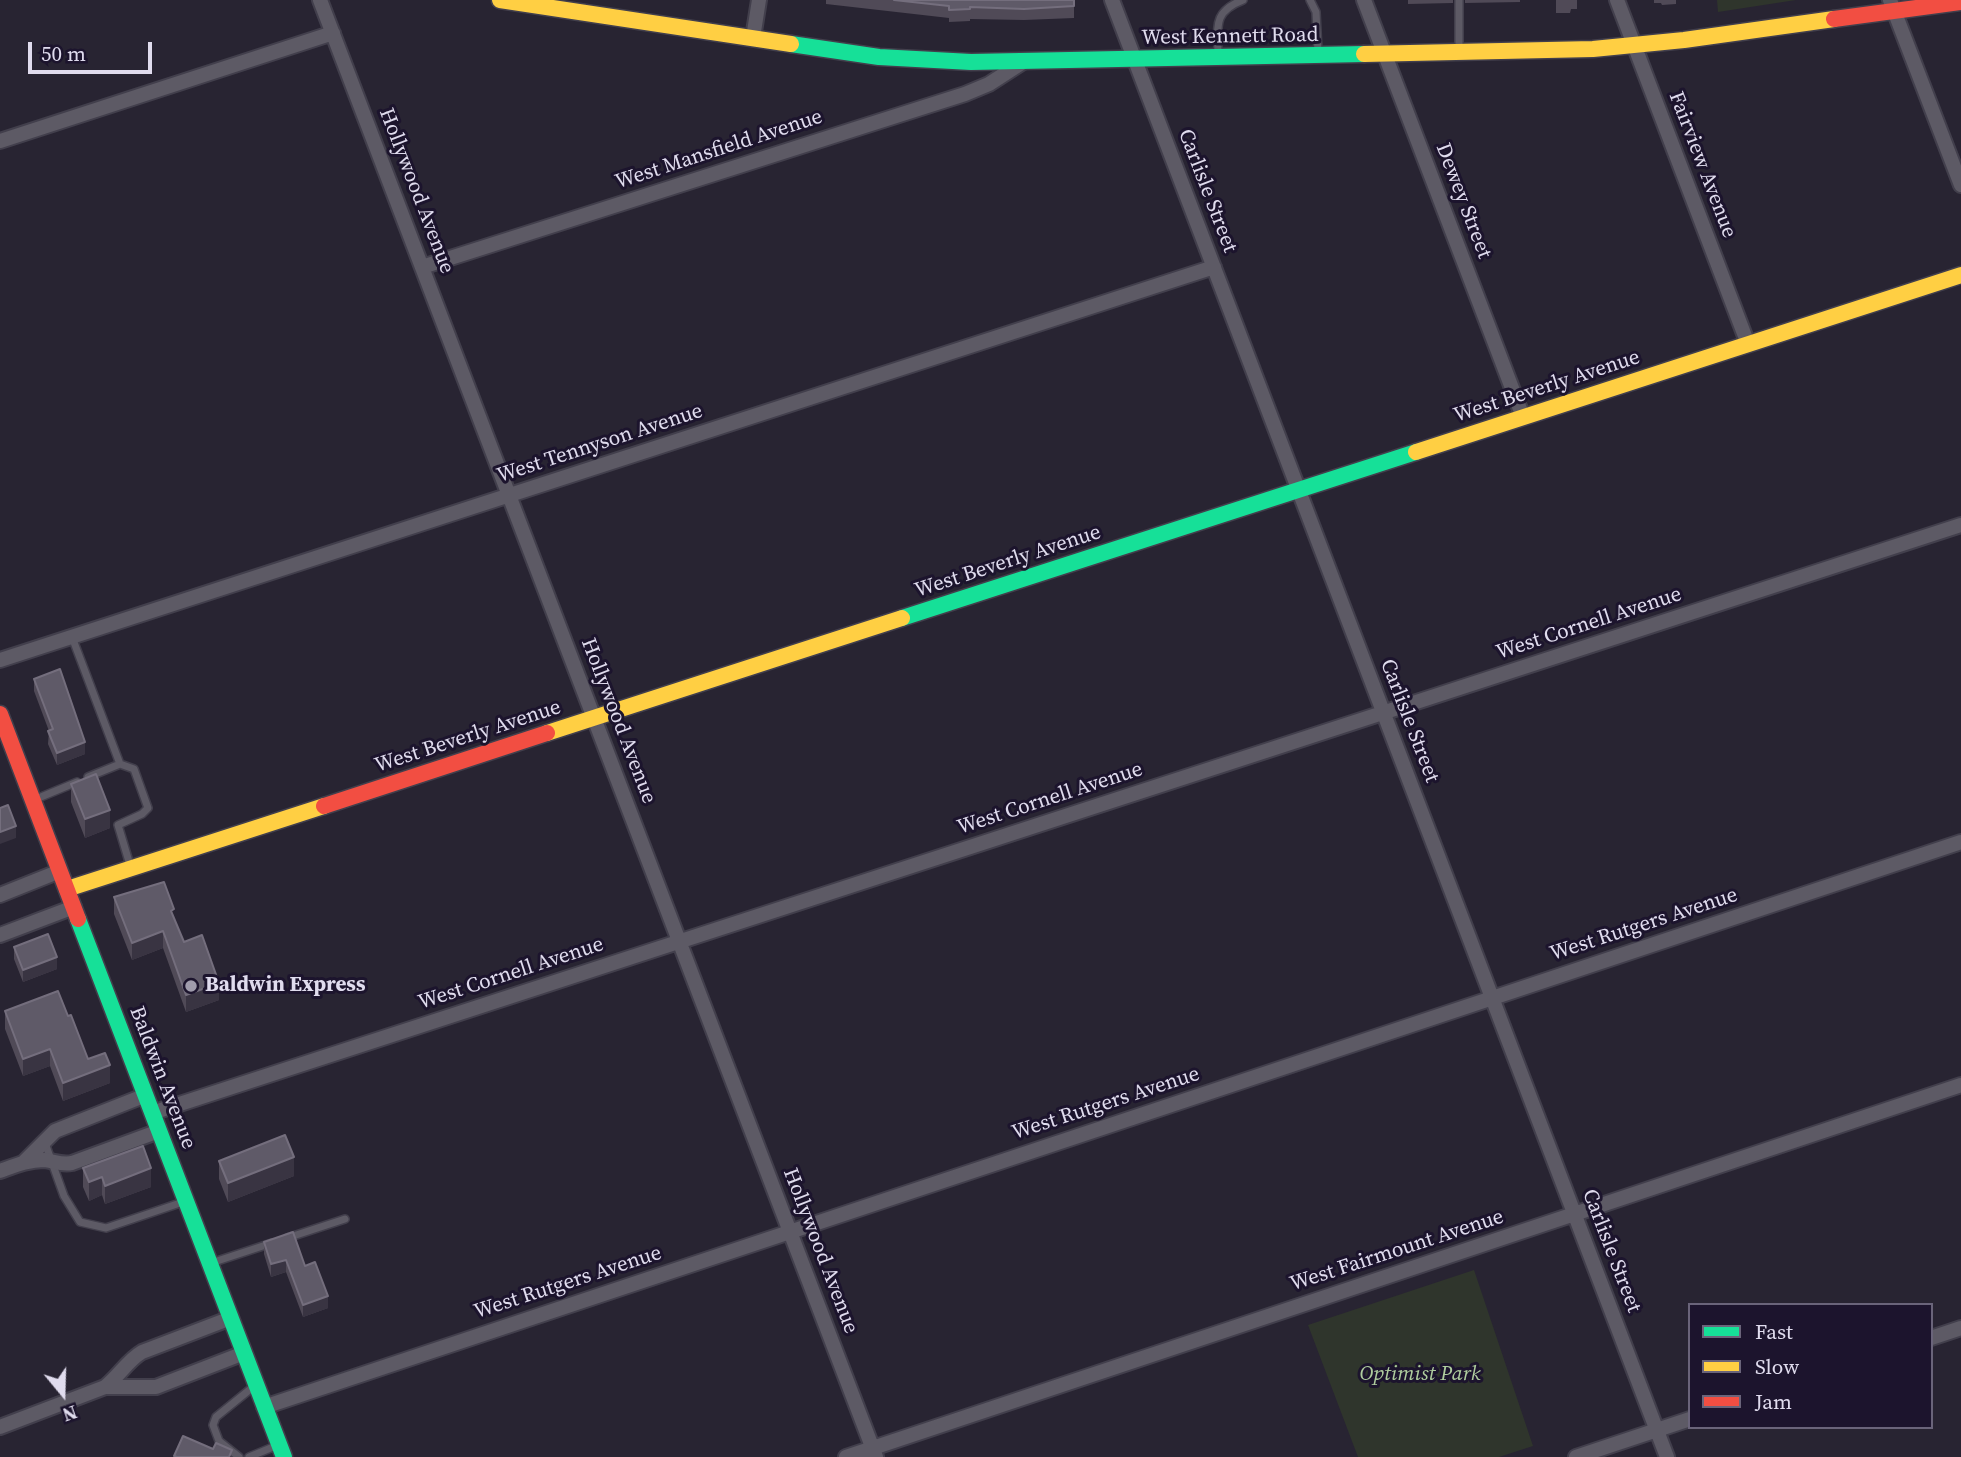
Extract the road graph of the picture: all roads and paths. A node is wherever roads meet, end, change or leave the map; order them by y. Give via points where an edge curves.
1 (320, 0) edge
2 (500, 0) edge
3 (759, 0) edge
4 (1112, 0) edge
5 (1243, 0) edge
6 (1310, 0) edge
7 (1364, 0) edge
8 (1459, 0) edge
9 (1617, 0) edge
10 (1961, 2) edge
11 (1892, 5) edge
12 (333, 33) junction
13 (753, 38) junction
14 (1635, 46) junction
15 (1460, 54) junction
16 (1385, 55) junction
17 (1318, 56) junction
18 (1218, 58) junction
19 (1135, 60) junction
20 (1023, 62) junction
21 (0, 141) edge
22 (1961, 185) edge
23 (422, 267) junction
24 (1214, 267) junction
25 (1961, 275) edge
26 (1748, 344) junction
27 (1523, 417) junction
28 (1299, 490) junction
29 (509, 495) junction
30 (1961, 525) edge
31 (72, 637) junction
32 (0, 660) edge
33 (1384, 713) junction
34 (0, 714) edge
35 (594, 718) junction
36 (120, 764) junction
37 (33, 800) junction
38 (1961, 842) edge
39 (131, 869) junction
40 (60, 872) junction
41 (67, 889) junction
42 (0, 895) edge
43 (74, 907) junction
44 (0, 935) edge
45 (679, 942) junction
46 (1493, 998) junction
47 (1961, 1085) edge
48 (146, 1095) junction
49 (152, 1113) junction
50 (159, 1130) junction
51 (45, 1143) junction
52 (24, 1162) junction
53 (52, 1162) junction
54 (0, 1171) edge
55 (186, 1201) junction
56 (1575, 1214) junction
57 (345, 1219) dead end
58 (790, 1232) junction
59 (210, 1264) junction
60 (230, 1318) junction
61 (1961, 1328) edge
62 (1933, 1337) edge
63 (244, 1353) junction
64 (256, 1384) junction
65 (105, 1387) junction
66 (264, 1407) junction
67 (1688, 1420) edge
68 (0, 1427) edge
69 (1657, 1430) junction
70 (281, 1451) edge
71 (874, 1452) edge
72 (239, 1457) edge
73 (249, 1457) edge
74 (846, 1457) edge
75 (1576, 1457) edge
76 (1667, 1457) edge

1 - 12 street, Hollywood Avenue
2 - 13 street, West Kennett Road
3 - 13 street
4 - 19 street, Carlisle Street
5 - 18 lane via 1220,15
6 - 17 lane via 1317,19
7 - 16 street, Dewey Street
8 - 15 lane
9 - 14 street, Fairview Avenue
10 - 11 street, West Kennett Road
11 - 14 street, West Kennett Road
11 - 22 street
12 - 21 street
12 - 23 street, Hollywood Avenue
13 - 20 street, West Kennett Road via 899,59
14 - 15 street, West Kennett Road
14 - 26 street, Fairview Avenue
15 - 16 street, West Kennett Road
16 - 17 street, West Kennett Road
16 - 27 street, Dewey Street
17 - 18 street, West Kennett Road
18 - 19 street, West Kennett Road
19 - 20 street, West Kennett Road
19 - 24 street, Carlisle Street
20 - 23 street, West Mansfield Avenue via 965,94
23 - 29 street, Hollywood Avenue
24 - 28 street, Carlisle Street
24 - 29 street, West Tennyson Avenue
25 - 26 street, West Beverly Avenue
26 - 27 street, West Beverly Avenue
27 - 28 street, West Beverly Avenue
28 - 33 street, Carlisle Street
28 - 35 street, West Beverly Avenue
29 - 31 street, West Tennyson Avenue
29 - 35 street, Hollywood Avenue
30 - 33 street, West Cornell Avenue
31 - 32 street, West Tennyson Avenue
31 - 36 lane
33 - 45 street, West Cornell Avenue
33 - 46 street, Carlisle Street
34 - 37 street, Baldwin Avenue
35 - 39 street, West Beverly Avenue
35 - 45 street, Hollywood Avenue
36 - 37 lane
36 - 39 lane via 134,769 148,808 118,825
37 - 40 street, Baldwin Avenue
38 - 46 street, West Rutgers Avenue
39 - 41 street, West Beverly Avenue
40 - 41 street, Baldwin Avenue
40 - 42 street
41 - 43 street, Baldwin Avenue
43 - 44 street
43 - 48 street, Baldwin Avenue
45 - 49 street, West Cornell Avenue
45 - 58 street, Hollywood Avenue
46 - 56 street, Carlisle Street
46 - 58 street, West Rutgers Avenue
47 - 56 street, West Fairmount Avenue
48 - 49 street, Baldwin Avenue
48 - 51 street via 59,1128
49 - 50 street, Baldwin Avenue
50 - 53 street via 72,1163
50 - 55 street, Baldwin Avenue
51 - 52 street
51 - 53 lane
52 - 53 street
52 - 54 street
53 - 55 lane via 64,1196 80,1222 106,1228
55 - 59 street, Baldwin Avenue
56 - 69 street, Carlisle Street
56 - 71 street, West Fairmount Avenue
57 - 59 lane
58 - 66 street, West Rutgers Avenue
58 - 71 street, Hollywood Avenue
59 - 60 street, Baldwin Avenue
60 - 63 street, Baldwin Avenue
60 - 65 street via 142,1352
61 - 62 street
63 - 64 street, Baldwin Avenue
63 - 65 street via 156,1387
64 - 66 street, Baldwin Avenue
64 - 72 lane via 216,1417 213,1425 219,1441
65 - 68 street
66 - 70 street, Baldwin Avenue
67 - 69 street
69 - 75 street
69 - 76 street, Carlisle Street
70 - 73 lane
71 - 74 street, West Fairmount Avenue

